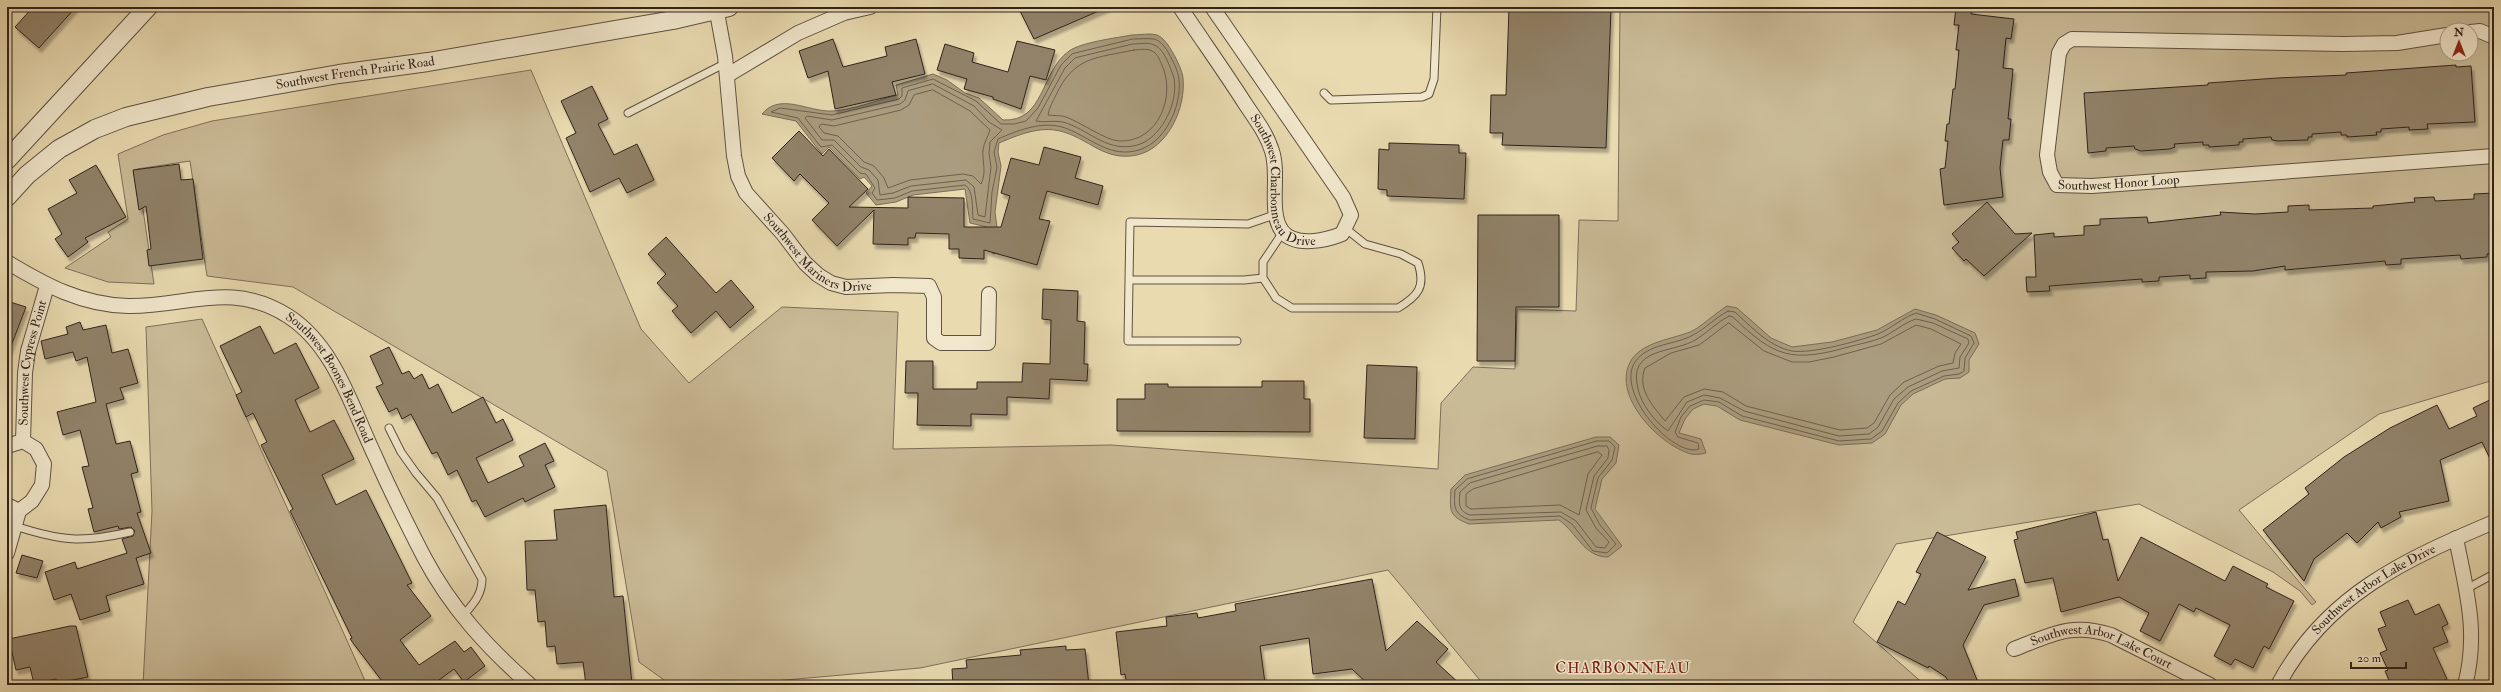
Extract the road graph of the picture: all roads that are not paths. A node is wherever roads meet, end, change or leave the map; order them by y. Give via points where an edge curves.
1 (148, 7) edge
2 (870, 7) edge
3 (1180, 7) edge
4 (1212, 7) edge
5 (1436, 7) edge
6 (720, 8) edge
7 (2479, 31) edge
8 (2439, 36) edge
9 (2494, 37) edge
10 (727, 69) junction
11 (1324, 93) dead end
12 (628, 113) dead end
13 (2494, 156) edge
14 (7, 160) edge
15 (7, 197) edge
16 (1274, 215) junction
17 (1344, 228) junction
18 (1283, 232) junction
19 (7, 262) edge
20 (1263, 278) junction
21 (1129, 280) junction
22 (47, 286) junction
23 (989, 294) dead end
24 (1237, 341) dead end
25 (389, 428) dead end
26 (23, 441) junction
27 (7, 446) edge
28 (13, 508) edge
29 (2494, 522) edge
30 (15, 526) junction
31 (130, 532) dead end
32 (2456, 538) junction
33 (7, 553) edge
34 (2494, 574) edge
35 (2466, 589) junction
36 (462, 617) junction
37 (2014, 649) dead end
38 (530, 685) edge
39 (2210, 685) edge
40 (2278, 685) edge
41 (2466, 685) edge

1 - 14 street
2 - 10 street via 844,13
3 - 16 street, Southwest Charbonneau Drive via 1262,130 1272,150 1276,172
4 - 17 street, Southwest Charbonneau Drive via 1344,198 1351,215
5 - 11 lane via 1434,79 1429,94 1422,97 1331,100
6 - 10 street, Southwest Mariners Drive
6 - 15 street, Southwest French Prairie Road via 673,20 208,97 126,117 94,129 59,149 27,175
7 - 9 street
8 - 13 street, Southwest Honor Loop via 2397,42 2343,44 2072,40 2064,44 2059,53 2048,155 2050,172 2057,185 2092,186
10 - 12 lane
10 - 23 street, Southwest Mariners Drive via 738,176 746,194 818,275 831,283 846,287 929,286 934,297 934,338 941,343 988,343
16 - 18 street
16 - 21 lane via 1248,224 1130,222
17 - 18 street, Southwest Charbonneau Drive via 1342,234 1326,240 1296,239
17 - 20 lane via 1365,244 1401,254 1418,263 1422,275 1421,287 1411,300 1398,308 1292,308 1276,298
18 - 20 lane via 1264,262
19 - 22 street, Southwest Boones Bend Road
20 - 21 lane
21 - 24 lane via 1128,341
22 - 26 street, Southwest Cypress Point via 28,352
22 - 36 street, Southwest Boones Bend Road via 82,300 128,306 191,298 239,298 271,306 302,326 315,340 337,373 424,558
25 - 36 lane via 404,457 437,498 482,579 482,589 478,598
26 - 27 street
26 - 28 street via 36,450 44,464 42,485 32,501
28 - 30 street
29 - 32 street, Southwest Arbor Lake Drive
30 - 31 lane via 41,535 70,540 97,540
30 - 33 street
32 - 35 street
32 - 40 street, Southwest Arbor Lake Drive via 2387,573 2345,601 2307,640
34 - 35 lane
35 - 41 street via 2473,644
36 - 38 street, Southwest Boones Bend Road via 491,650
37 - 39 street, Southwest Arbor Lake Court via 2066,630 2097,630 2112,635

